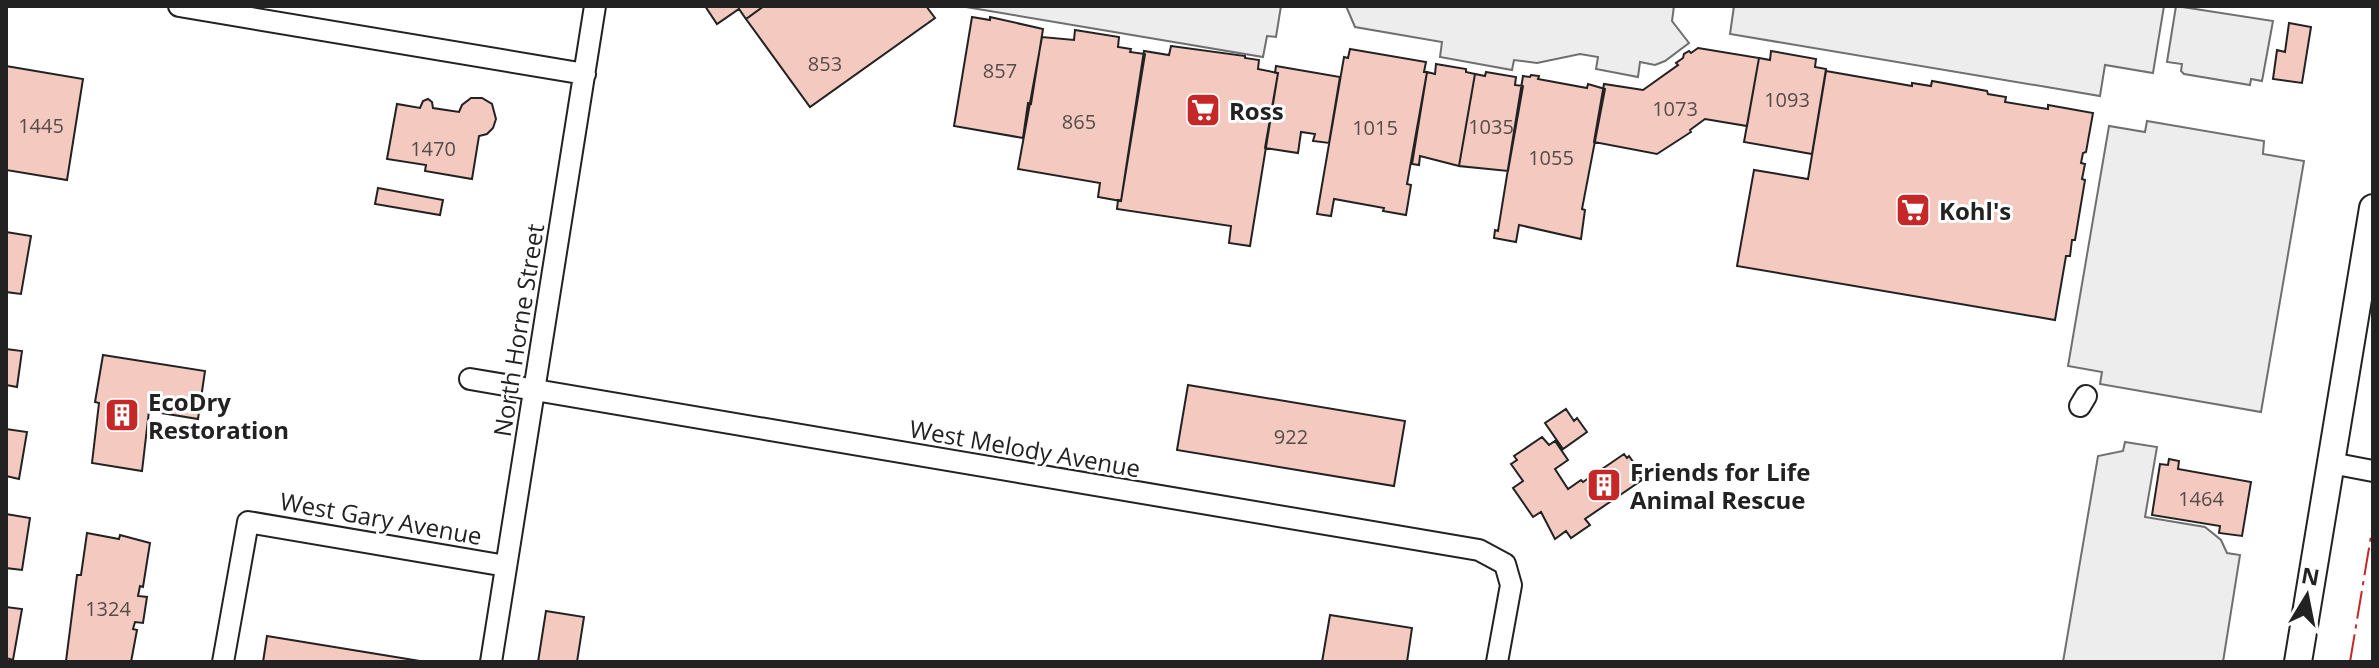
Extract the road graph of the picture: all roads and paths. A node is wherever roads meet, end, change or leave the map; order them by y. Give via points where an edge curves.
1 (179, 6) edge
2 (595, 6) edge
3 (585, 74) junction
4 (2373, 208) edge
5 (470, 379) dead end
6 (534, 392) junction
7 (2331, 463) junction
8 (2373, 471) edge
9 (506, 566) junction
10 (223, 662) edge
11 (491, 662) edge
12 (1497, 662) edge
13 (2298, 662) edge

1 - 3 street
2 - 3 street, North Horne Street
3 - 6 street, North Horne Street
4 - 7 main road
5 - 6 street, West Melody Avenue
6 - 9 street, North Horne Street
6 - 12 street, West Melody Avenue via 1479,550 1505,564 1511,585
7 - 8 street
7 - 13 main road
9 - 10 street, West Gary Avenue via 248,522
9 - 11 street, North Horne Street

